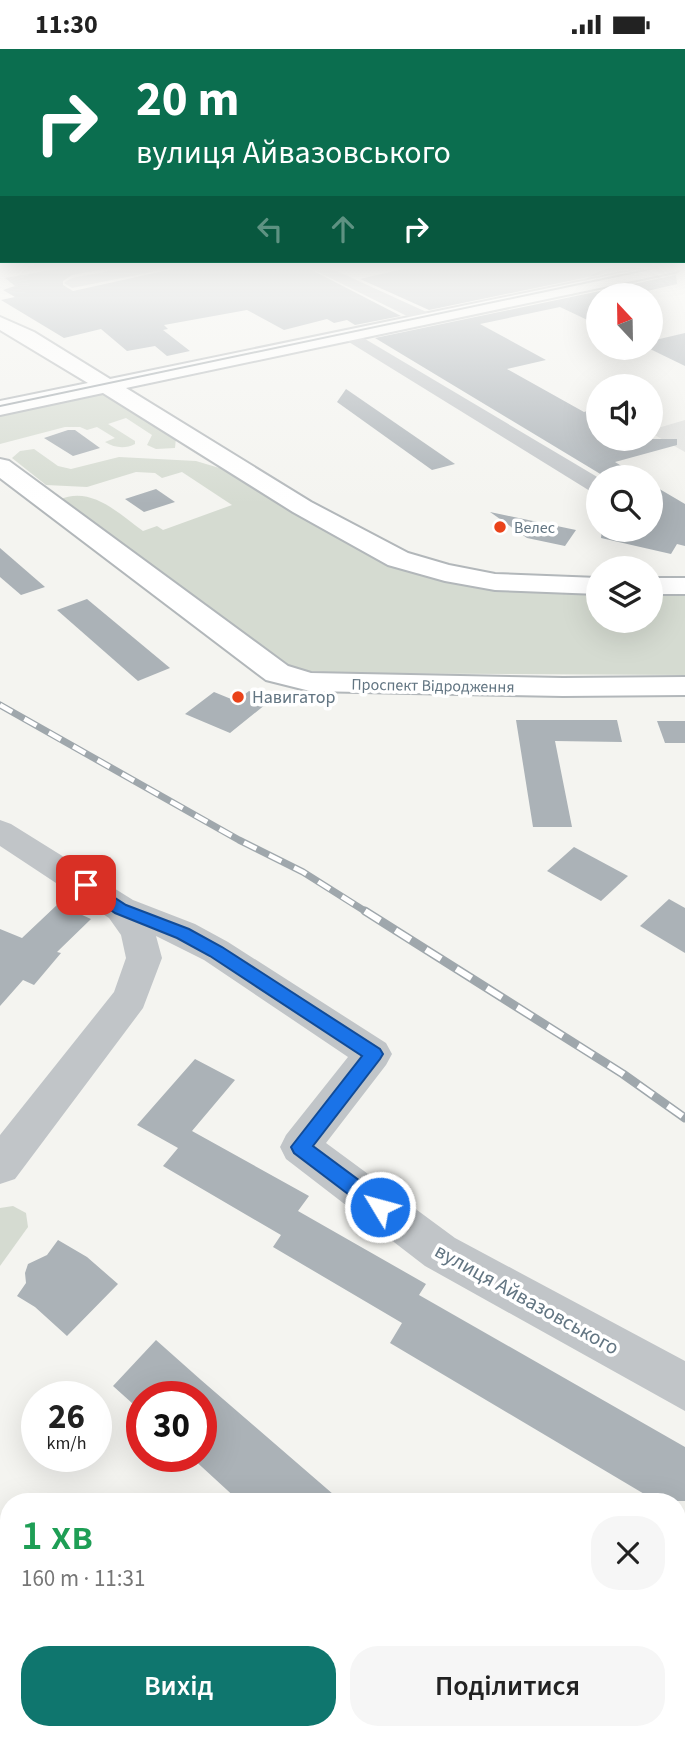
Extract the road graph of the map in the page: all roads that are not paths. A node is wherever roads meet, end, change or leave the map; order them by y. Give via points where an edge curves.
1 (42, 346) edge
2 (278, 346) edge
3 (292, 346) edge
4 (367, 346) edge
5 (99, 383) junction
6 (0, 399) edge
7 (0, 408) edge
8 (0, 466) edge
9 (586, 479) edge
10 (586, 586) edge
11 (663, 586) edge
12 (685, 586) edge
13 (685, 686) edge
14 (0, 831) edge
15 (121, 909) junction
16 (0, 1166) edge
17 (685, 1387) edge

1 - 5 main road
2 - 5 main road
3 - 5 main road
4 - 9 street
5 - 6 main road
5 - 7 main road
5 - 10 main road via 328,522 398,559 495,582
8 - 13 main road, Проспект Відродження via 277,673 310,683
11 - 12 main road
14 - 15 street
15 - 16 street via 138,932 144,958 130,998
15 - 17 street, вулиця Айвазовського via 216,951 373,1054 300,1147 440,1252

